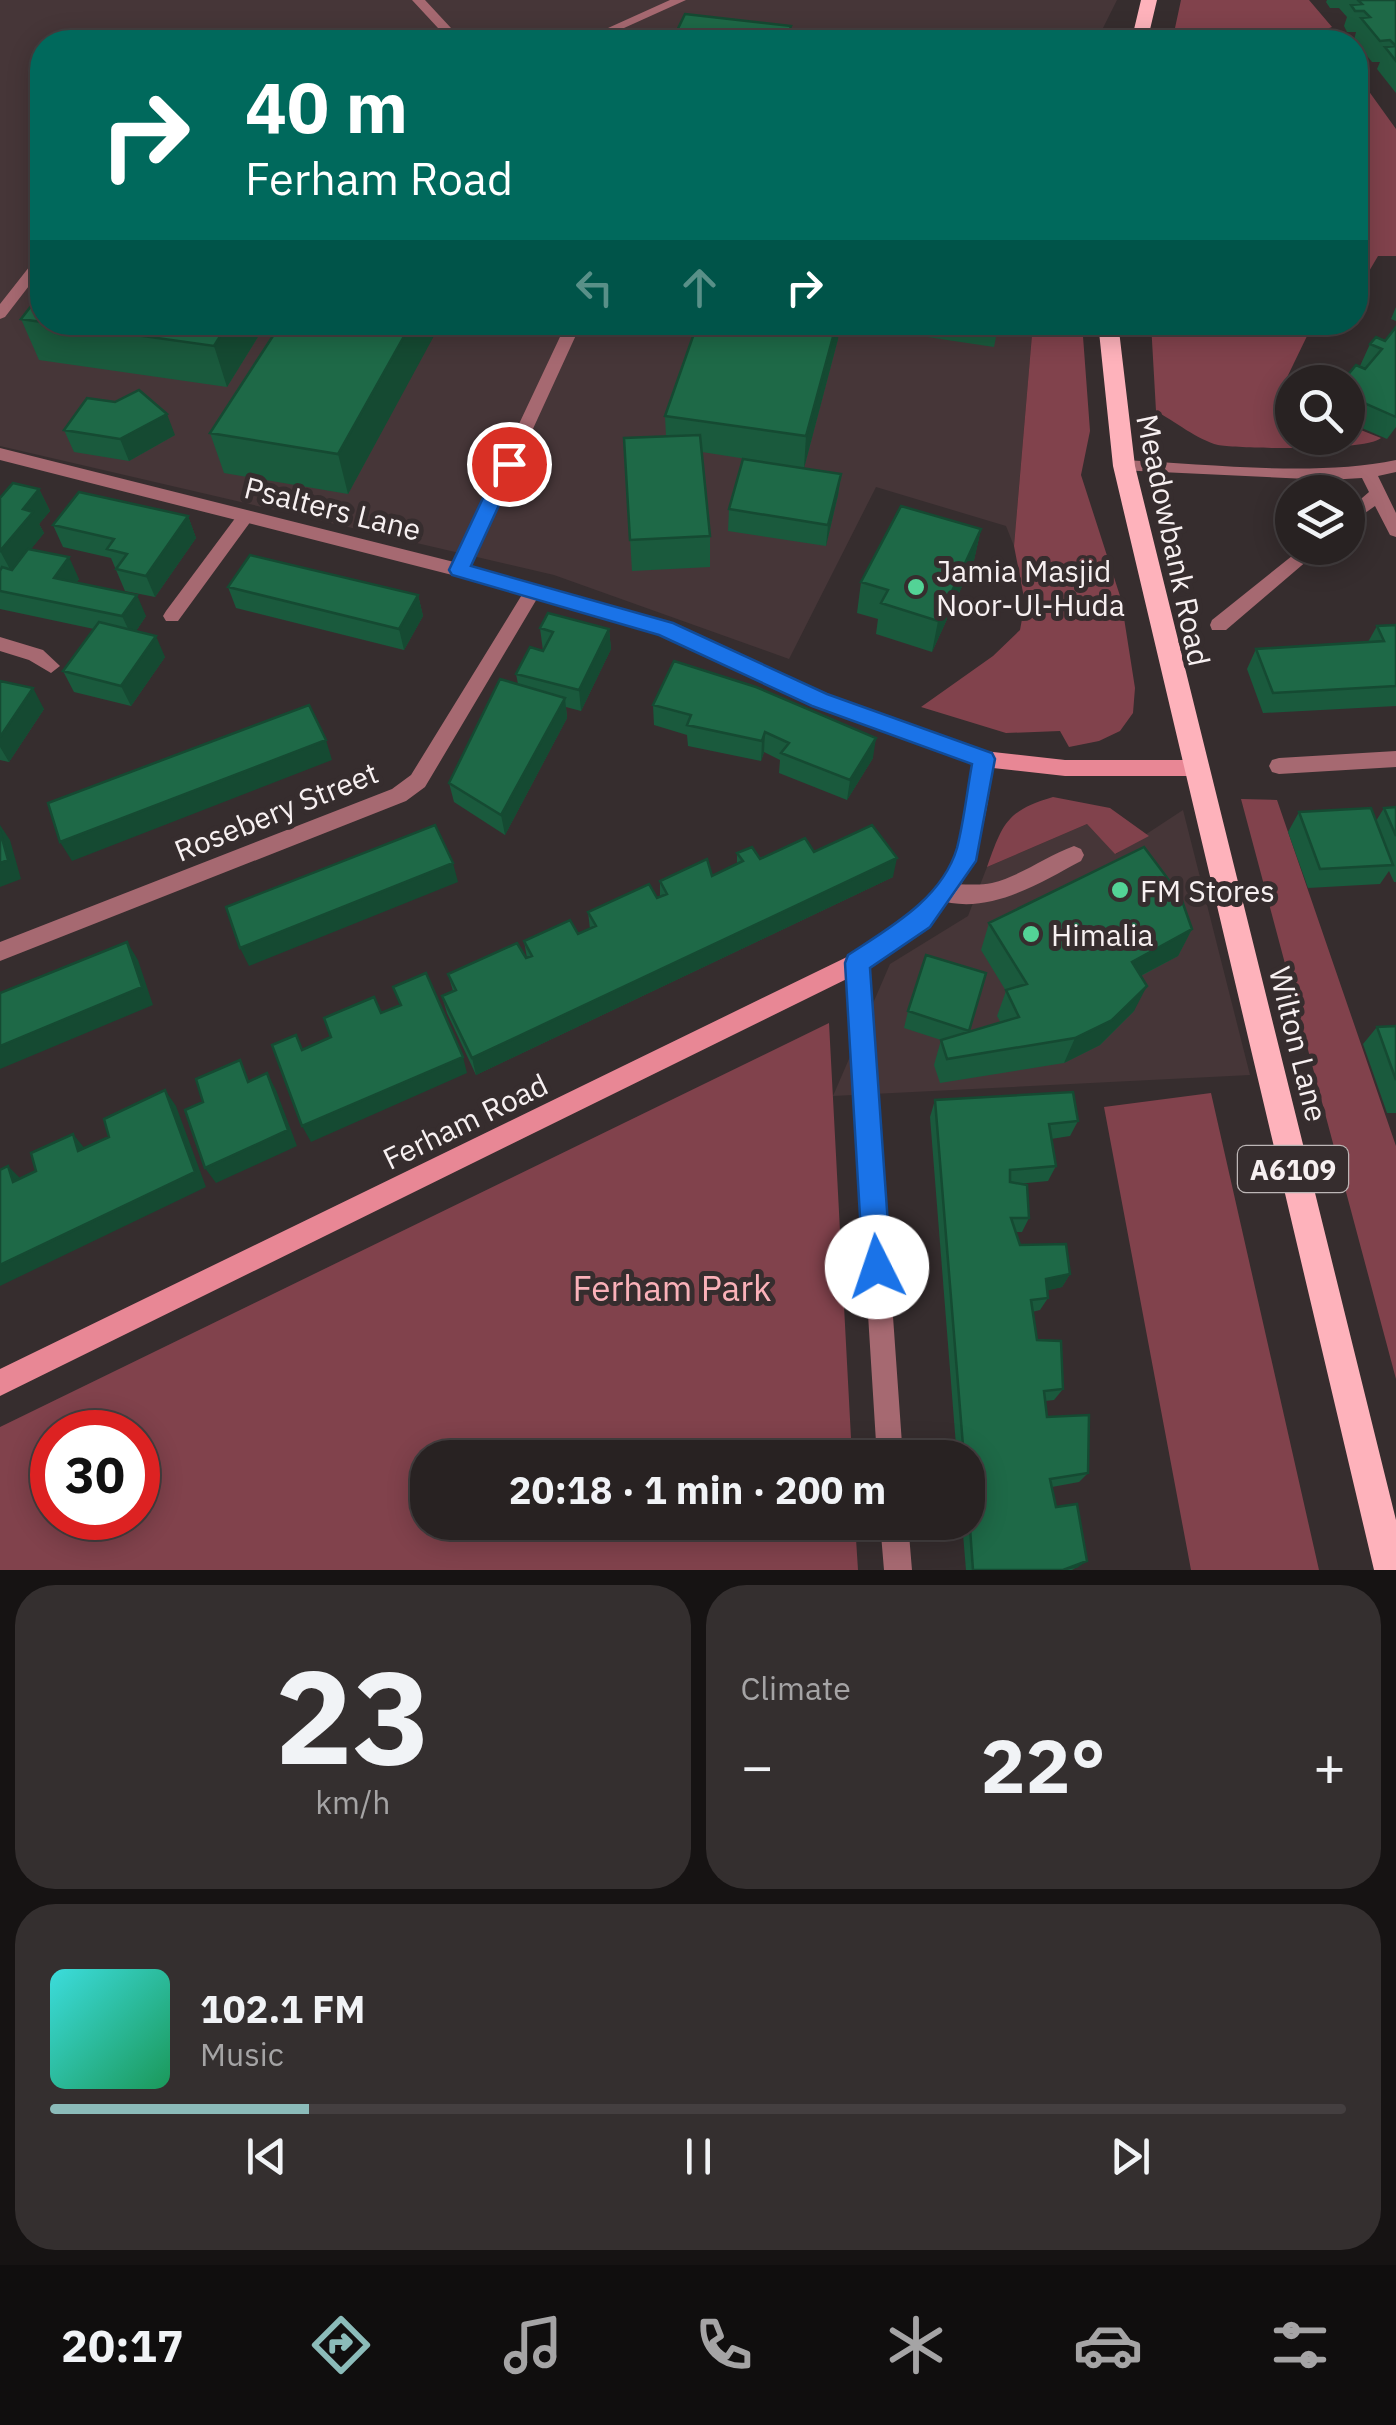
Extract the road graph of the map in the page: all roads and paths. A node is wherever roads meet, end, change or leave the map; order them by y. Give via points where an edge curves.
1 (418, 0) edge
2 (680, 0) edge
3 (1149, 0) edge
4 (447, 30) edge
5 (611, 30) edge
6 (1142, 30) edge
7 (30, 275) edge
8 (0, 314) edge
9 (569, 335) edge
10 (1109, 335) edge
11 (0, 454) edge
12 (1124, 466) junction
13 (1396, 466) edge
14 (1368, 472) junction
15 (1377, 495) junction
16 (1365, 505) edge
17 (245, 517) junction
18 (1396, 532) edge
19 (1292, 565) edge
20 (459, 570) junction
21 (534, 589) junction
22 (172, 616) dead end
23 (1219, 625) dead end
24 (0, 644) edge
25 (52, 666) dead end
26 (984, 759) junction
27 (1396, 759) edge
28 (1279, 766) dead end
29 (1194, 768) junction
30 (1074, 855) dead end
31 (943, 894) junction
32 (0, 952) edge
33 (857, 963) junction
34 (0, 1383) edge
35 (889, 1440) edge
36 (896, 1540) edge
37 (898, 1570) edge
38 (1391, 1570) edge

1 - 4 street
2 - 5 street
3 - 6 main road
7 - 8 street
9 - 20 street
10 - 12 main road, Meadowbank Road / A6109
11 - 17 street, Psalters Lane
12 - 14 street
12 - 29 main road, Meadowbank Road / A6109
13 - 14 street
14 - 15 street
15 - 16 street
15 - 18 street
17 - 20 street, Psalters Lane
17 - 22 street
19 - 23 street
20 - 21 street, Psalters Lane
21 - 26 street, Psalters Lane via 666,629 820,700
21 - 32 street, Rosebery Street via 418,780 400,794
24 - 25 street
26 - 29 street via 1065,768
26 - 31 street, Ferham Road via 967,854
27 - 28 street
29 - 38 main road, Wilton Lane / A6109
30 - 31 street via 1006,889 966,899
31 - 33 street, Ferham Road via 921,920
33 - 34 street, Ferham Road
33 - 35 street
36 - 37 street

